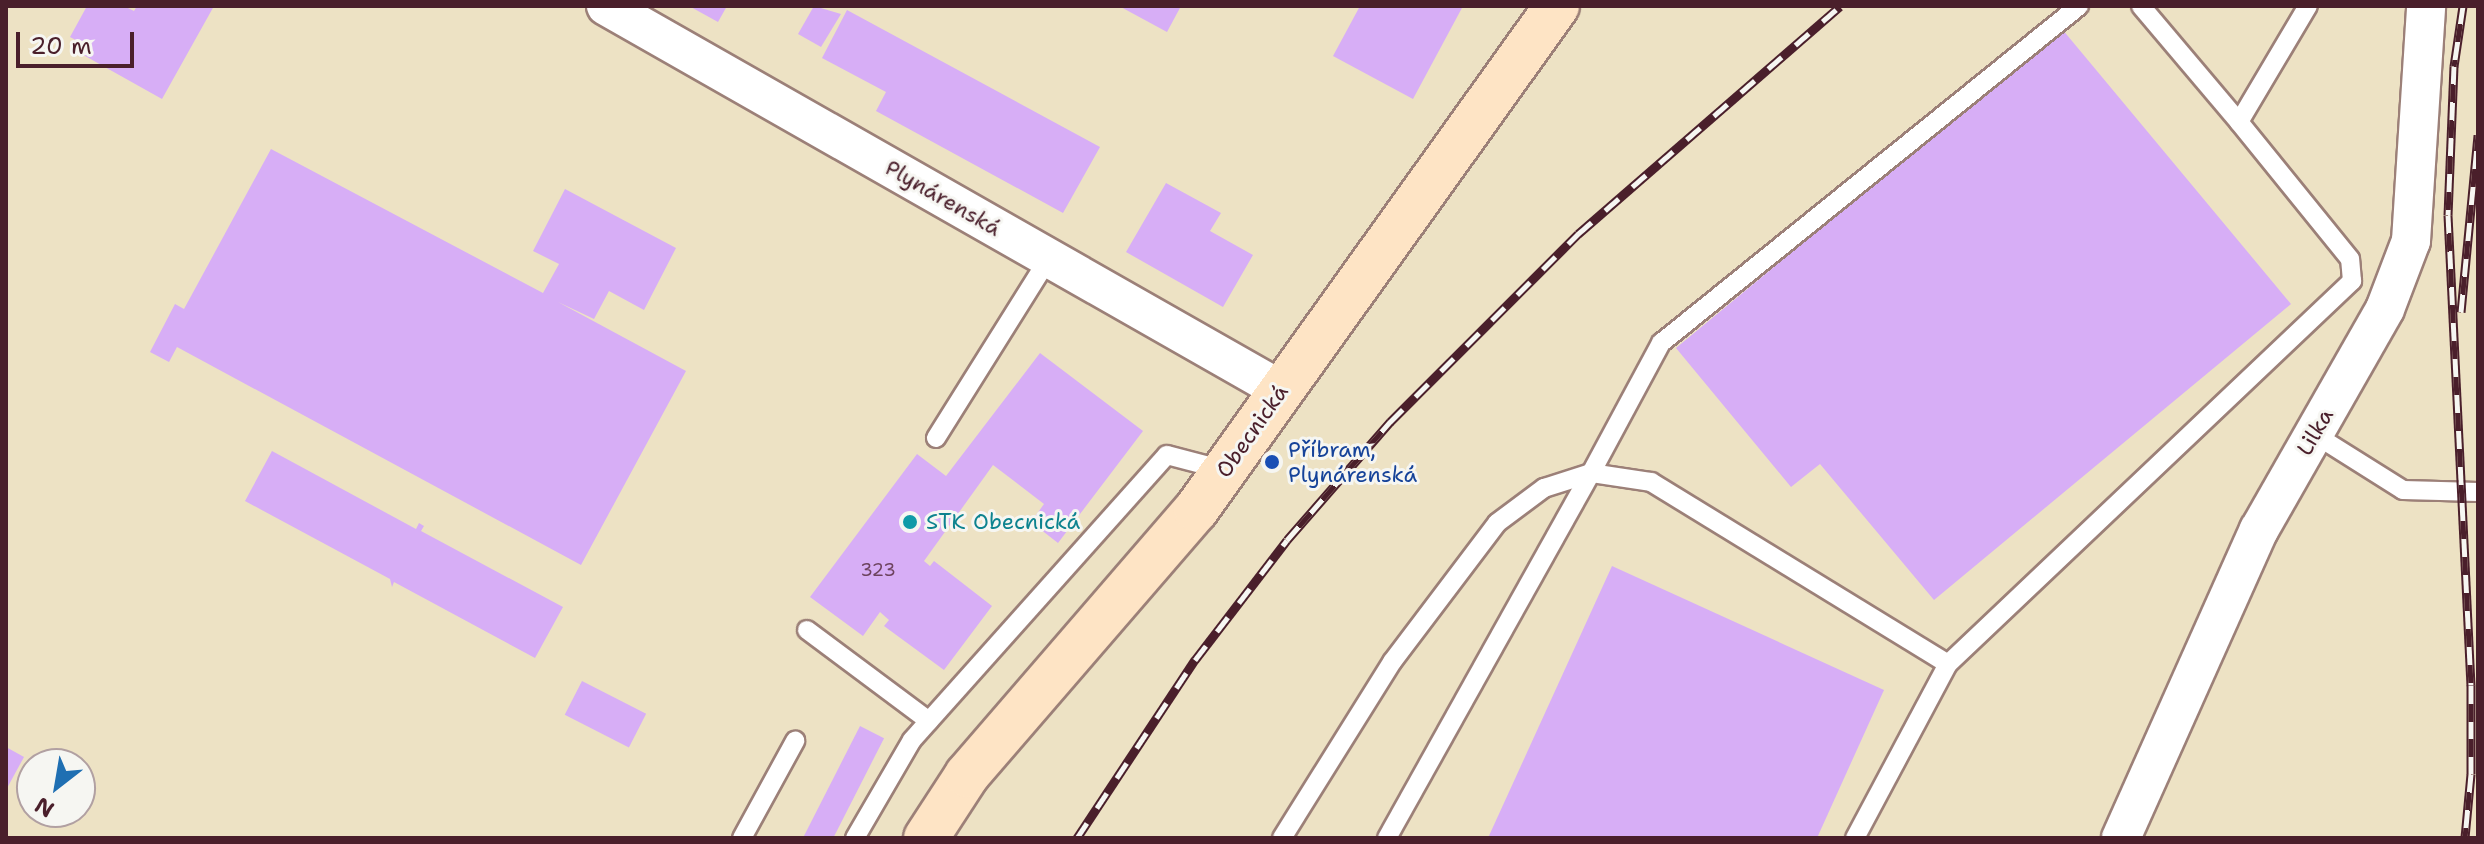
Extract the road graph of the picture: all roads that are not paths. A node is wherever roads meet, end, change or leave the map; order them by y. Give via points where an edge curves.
1 (606, 6) edge
2 (1557, 6) edge
3 (2079, 6) edge
4 (2141, 6) edge
5 (2308, 6) edge
6 (2426, 6) edge
7 (2239, 122) junction
8 (1049, 258) junction
9 (1281, 390) junction
10 (2314, 434) junction
11 (936, 438) dead end
12 (1224, 470) junction
13 (1591, 473) junction
14 (2478, 492) edge
15 (807, 630) dead end
16 (1948, 664) junction
17 (929, 721) junction
18 (795, 741) dead end
19 (742, 838) edge
20 (855, 838) edge
21 (926, 838) edge
22 (1282, 838) edge
23 (1387, 838) edge
24 (1855, 838) edge
25 (2121, 838) edge

1 - 8 street, Plynárenská
2 - 9 street, Obecnická
3 - 13 lane via 1661,343
4 - 7 lane
5 - 7 lane
6 - 10 street, Lilka via 2411,241 2385,309
7 - 16 lane via 2350,259 2352,281
8 - 9 street, Plynárenská
8 - 11 lane
9 - 12 street, Obecnická
10 - 14 lane via 2403,490
10 - 25 street, Lilka via 2259,530
12 - 17 lane via 1167,455
12 - 21 street, Obecnická via 1196,510 967,775
13 - 16 lane via 1651,482
13 - 22 lane via 1544,488 1497,523 1392,662
13 - 23 lane
15 - 17 lane
16 - 24 lane
17 - 20 lane via 912,740
18 - 19 lane

